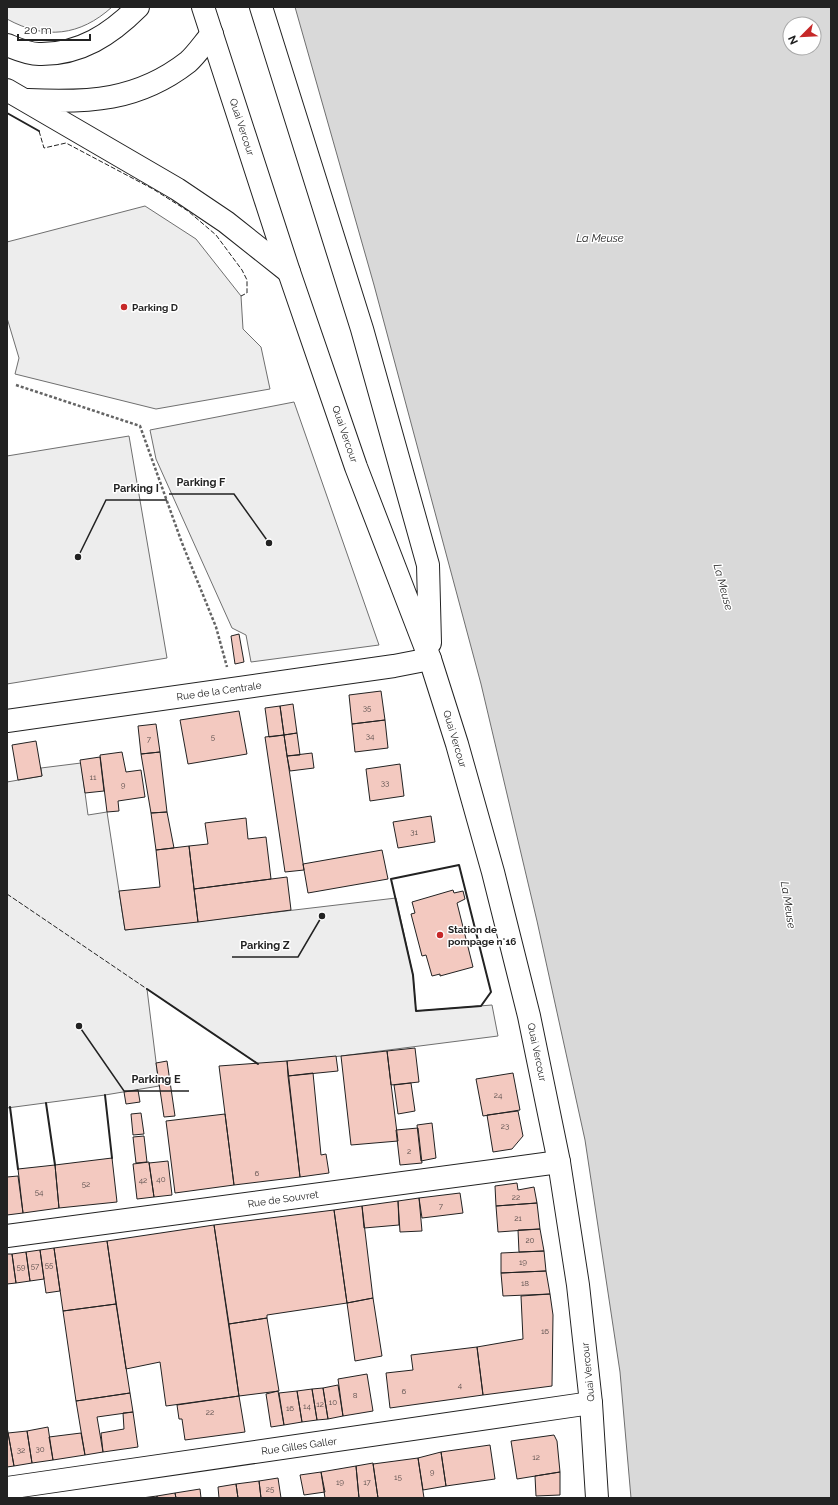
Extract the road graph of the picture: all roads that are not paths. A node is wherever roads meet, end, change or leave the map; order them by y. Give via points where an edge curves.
1 (138, 7) edge
2 (203, 7) edge
3 (261, 7) edge
4 (212, 34) junction
5 (7, 45) edge
6 (16, 95) edge
7 (288, 272) junction
8 (430, 659) junction
9 (7, 721) edge
10 (558, 1162) junction
11 (7, 1236) edge
12 (591, 1403) junction
13 (7, 1488) edge
14 (597, 1498) edge

1 - 5 main road via 98,40 71,50 38,54
2 - 4 main road, Quai Vercour
3 - 8 main road via 362,329 428,565
4 - 6 main road via 189,61 167,76 149,86 122,95 69,102
4 - 7 main road, Quai Vercour
6 - 7 main road via 177,189 226,222
7 - 8 main road, Quai Vercour via 356,467
8 - 9 main road, Rue de la Centrale
8 - 10 main road, Quai Vercour via 493,872 529,1016
10 - 11 main road, Rue de Souvret
10 - 12 main road, Quai Vercour via 578,1285
12 - 13 main road, Rue Gilles Galler
12 - 14 main road, Quai Vercour

